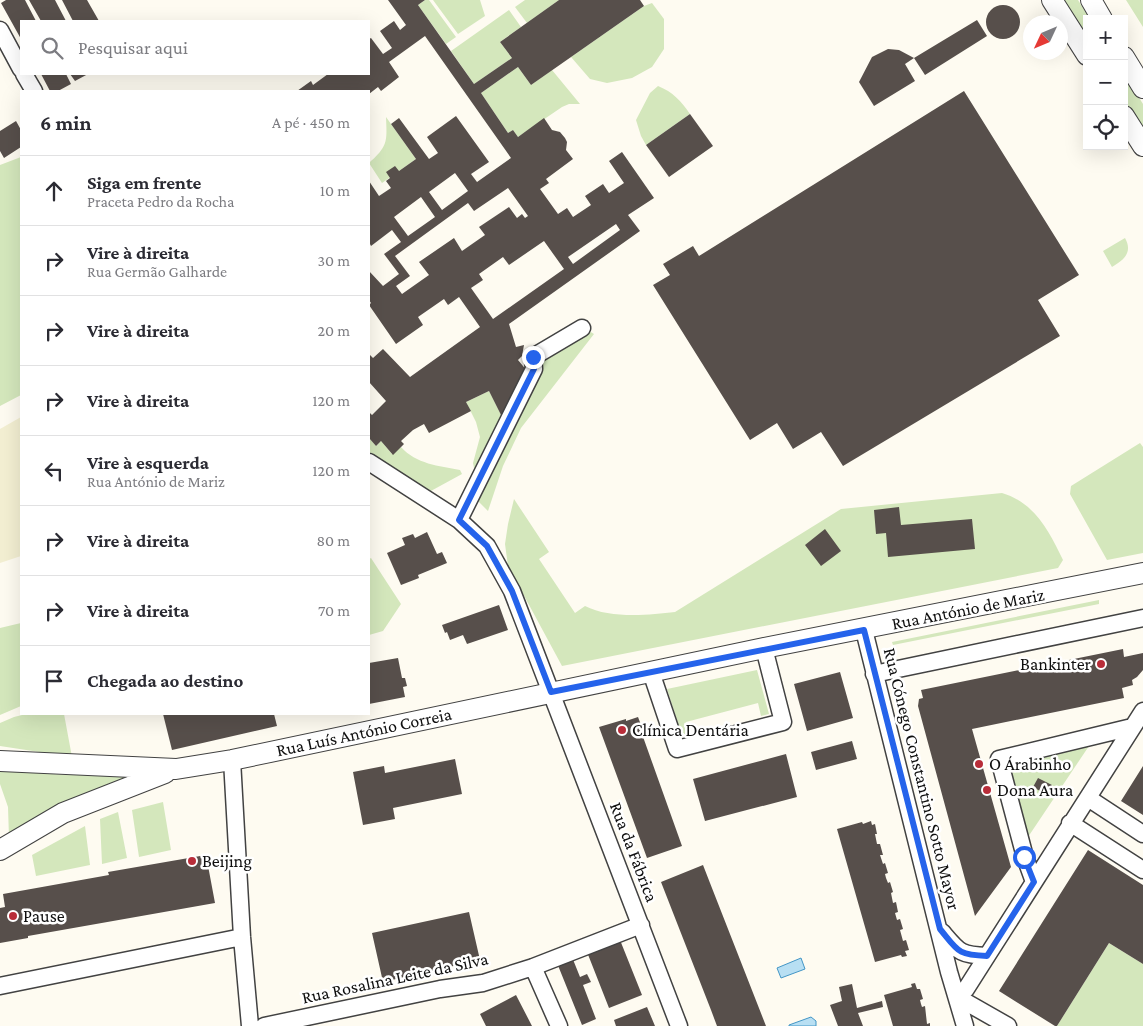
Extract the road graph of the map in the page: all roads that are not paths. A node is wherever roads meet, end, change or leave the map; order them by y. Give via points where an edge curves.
1 (1052, 0) edge
2 (1091, 0) edge
3 (1100, 15) edge
4 (0, 30) edge
5 (1083, 49) edge
6 (1126, 60) edge
7 (20, 67) edge
8 (25, 75) edge
9 (1143, 88) edge
10 (33, 90) edge
11 (1128, 122) edge
12 (1143, 146) edge
13 (582, 328) dead end
14 (370, 463) edge
15 (459, 520) junction
16 (1143, 573) edge
17 (1143, 618) edge
18 (864, 630) junction
19 (764, 648) junction
20 (651, 672) junction
21 (874, 674) junction
22 (551, 692) junction
23 (1143, 711) edge
24 (1132, 727) junction
25 (232, 760) junction
26 (0, 761) edge
27 (176, 769) junction
28 (1088, 798) junction
29 (1070, 824) junction
30 (1143, 834) edge
31 (0, 850) edge
32 (1143, 870) edge
33 (1034, 882) junction
34 (641, 925) junction
35 (940, 929) junction
36 (242, 937) junction
37 (987, 956) junction
38 (533, 967) junction
39 (0, 986) edge
40 (957, 997) junction
41 (250, 1026) edge
42 (264, 1026) edge
43 (559, 1026) edge
44 (679, 1026) edge
45 (966, 1026) edge
46 (1008, 1026) edge

1 - 5 street
2 - 3 street
4 - 7 street
6 - 9 street
8 - 10 street
11 - 12 street
13 - 15 street via 533,357 534,369
14 - 15 street, Rua da Fábrica
15 - 22 street, Rua da Fábrica via 487,546 512,591
16 - 18 street, Rua António de Mariz
17 - 21 street
18 - 19 street, Rua António de Mariz
18 - 21 street, Rua Cónego Constantino Sotto Mayor
19 - 20 street, Rua António de Mariz
19 - 20 street via 783,722 677,749
20 - 22 street, Rua António de Mariz
21 - 35 street, Rua Cónego Constantino Sotto Mayor
22 - 25 street, Rua Luís António Correia
22 - 34 street, Rua da Fábrica
23 - 24 street
24 - 28 street
24 - 33 street via 999,760 1024,857
25 - 27 street, Rua Luís António Correia
25 - 36 street
26 - 27 street, Rua Luís António Correia
27 - 31 street, Rua Luís António Correia via 63,813
28 - 29 street
28 - 30 street
29 - 32 street
29 - 33 street
33 - 37 street
34 - 38 street, Rua Rosalina Leite da Silva
34 - 44 street, Rua da Fábrica
35 - 37 street via 956,949 967,955
35 - 40 street, Rua Cónego Constantino Sotto Mayor
36 - 39 street
36 - 41 street
37 - 40 street via 966,989
38 - 42 street, Rua Rosalina Leite da Silva via 483,983
38 - 43 street
40 - 45 street, Rua Cónego Constantino Sotto Mayor
40 - 46 street

